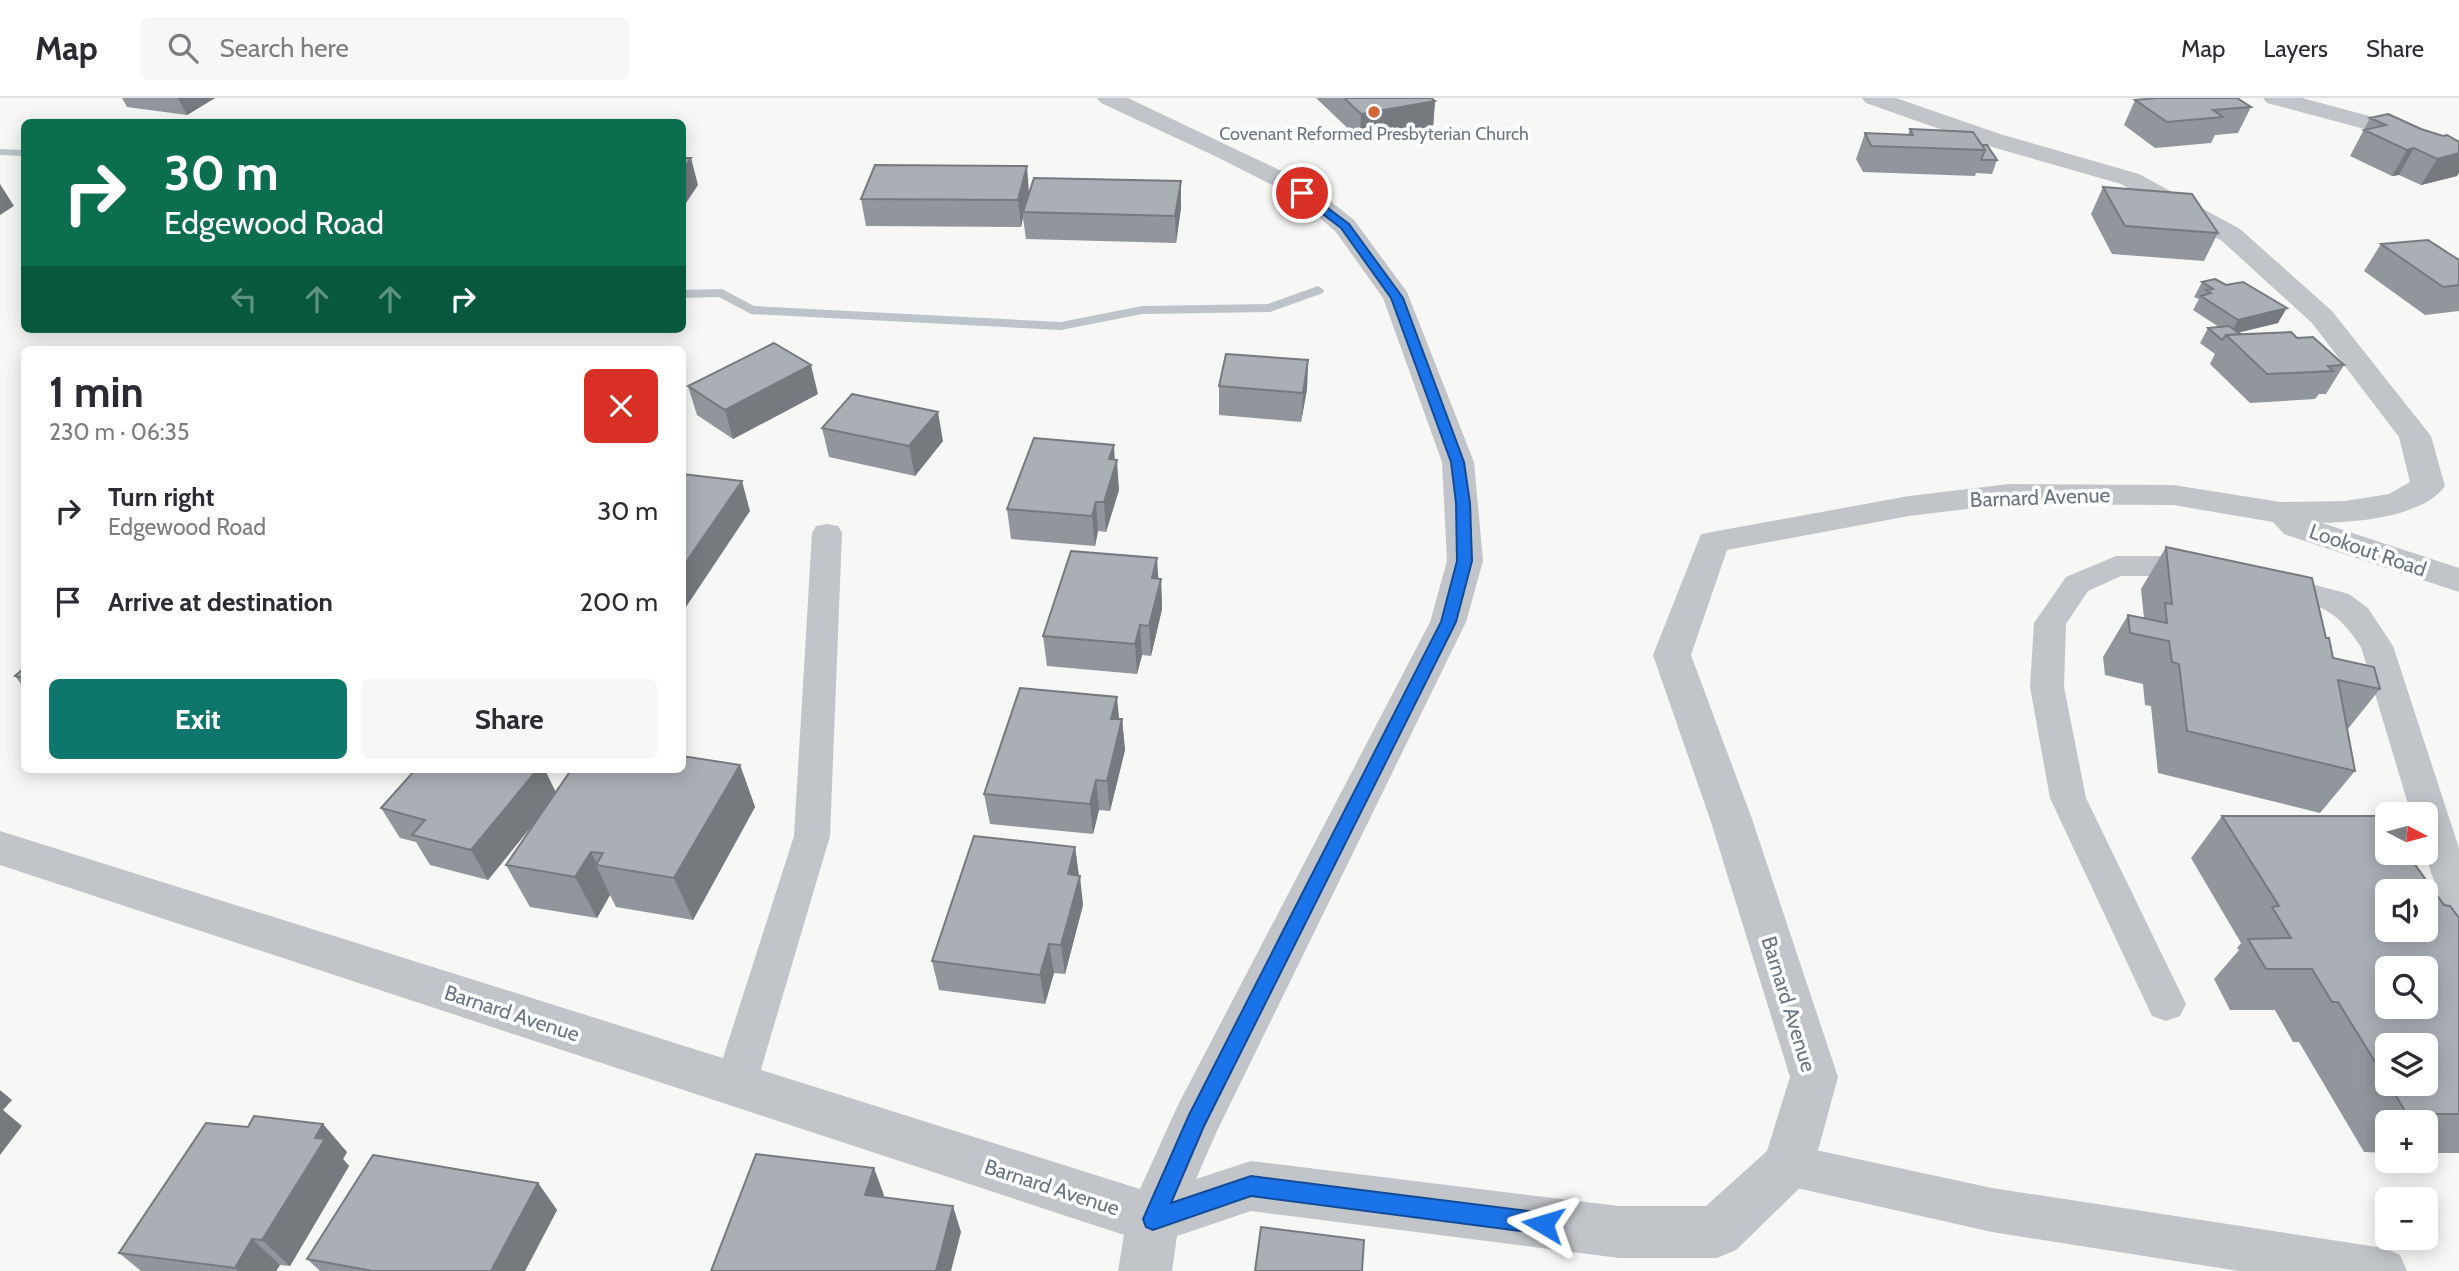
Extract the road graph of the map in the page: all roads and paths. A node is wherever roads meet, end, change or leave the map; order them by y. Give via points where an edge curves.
1 (1109, 98) edge
2 (1874, 98) edge
3 (2275, 98) edge
4 (2459, 155) edge
5 (2281, 513) junction
6 (827, 533) dead end
7 (2459, 580) edge
8 (0, 848) edge
9 (2459, 902) edge
10 (2166, 1004) dead end
11 (735, 1086) junction
12 (1788, 1166) junction
13 (1153, 1219) junction
14 (1145, 1271) edge
15 (2384, 1271) edge

1 - 13 street via 1283,181 1345,226 1397,298 1458,462 1463,503 1465,561 1448,622 1196,1121
2 - 5 street, Barnard Avenue via 1991,139 2130,179 2231,234 2322,317 2415,436 2428,486 2398,503 2345,512
3 - 4 street via 2391,128
5 - 7 street, Lookout Road via 2296,526
5 - 12 street, Barnard Avenue via 2173,495 2009,494 1909,506 1713,542 1672,655 1731,819 1814,1077
6 - 11 lane via 812,836
8 - 11 street, Barnard Avenue
9 - 10 lane via 2377,646 2357,616 2338,601 2312,592 2242,577 2185,566 2116,566 2077,584 2050,623 2047,687 2068,798
11 - 13 street, Barnard Avenue
12 - 13 street via 1717,1232 1619,1232 1251,1186
12 - 15 lane via 1992,1210
13 - 14 street

